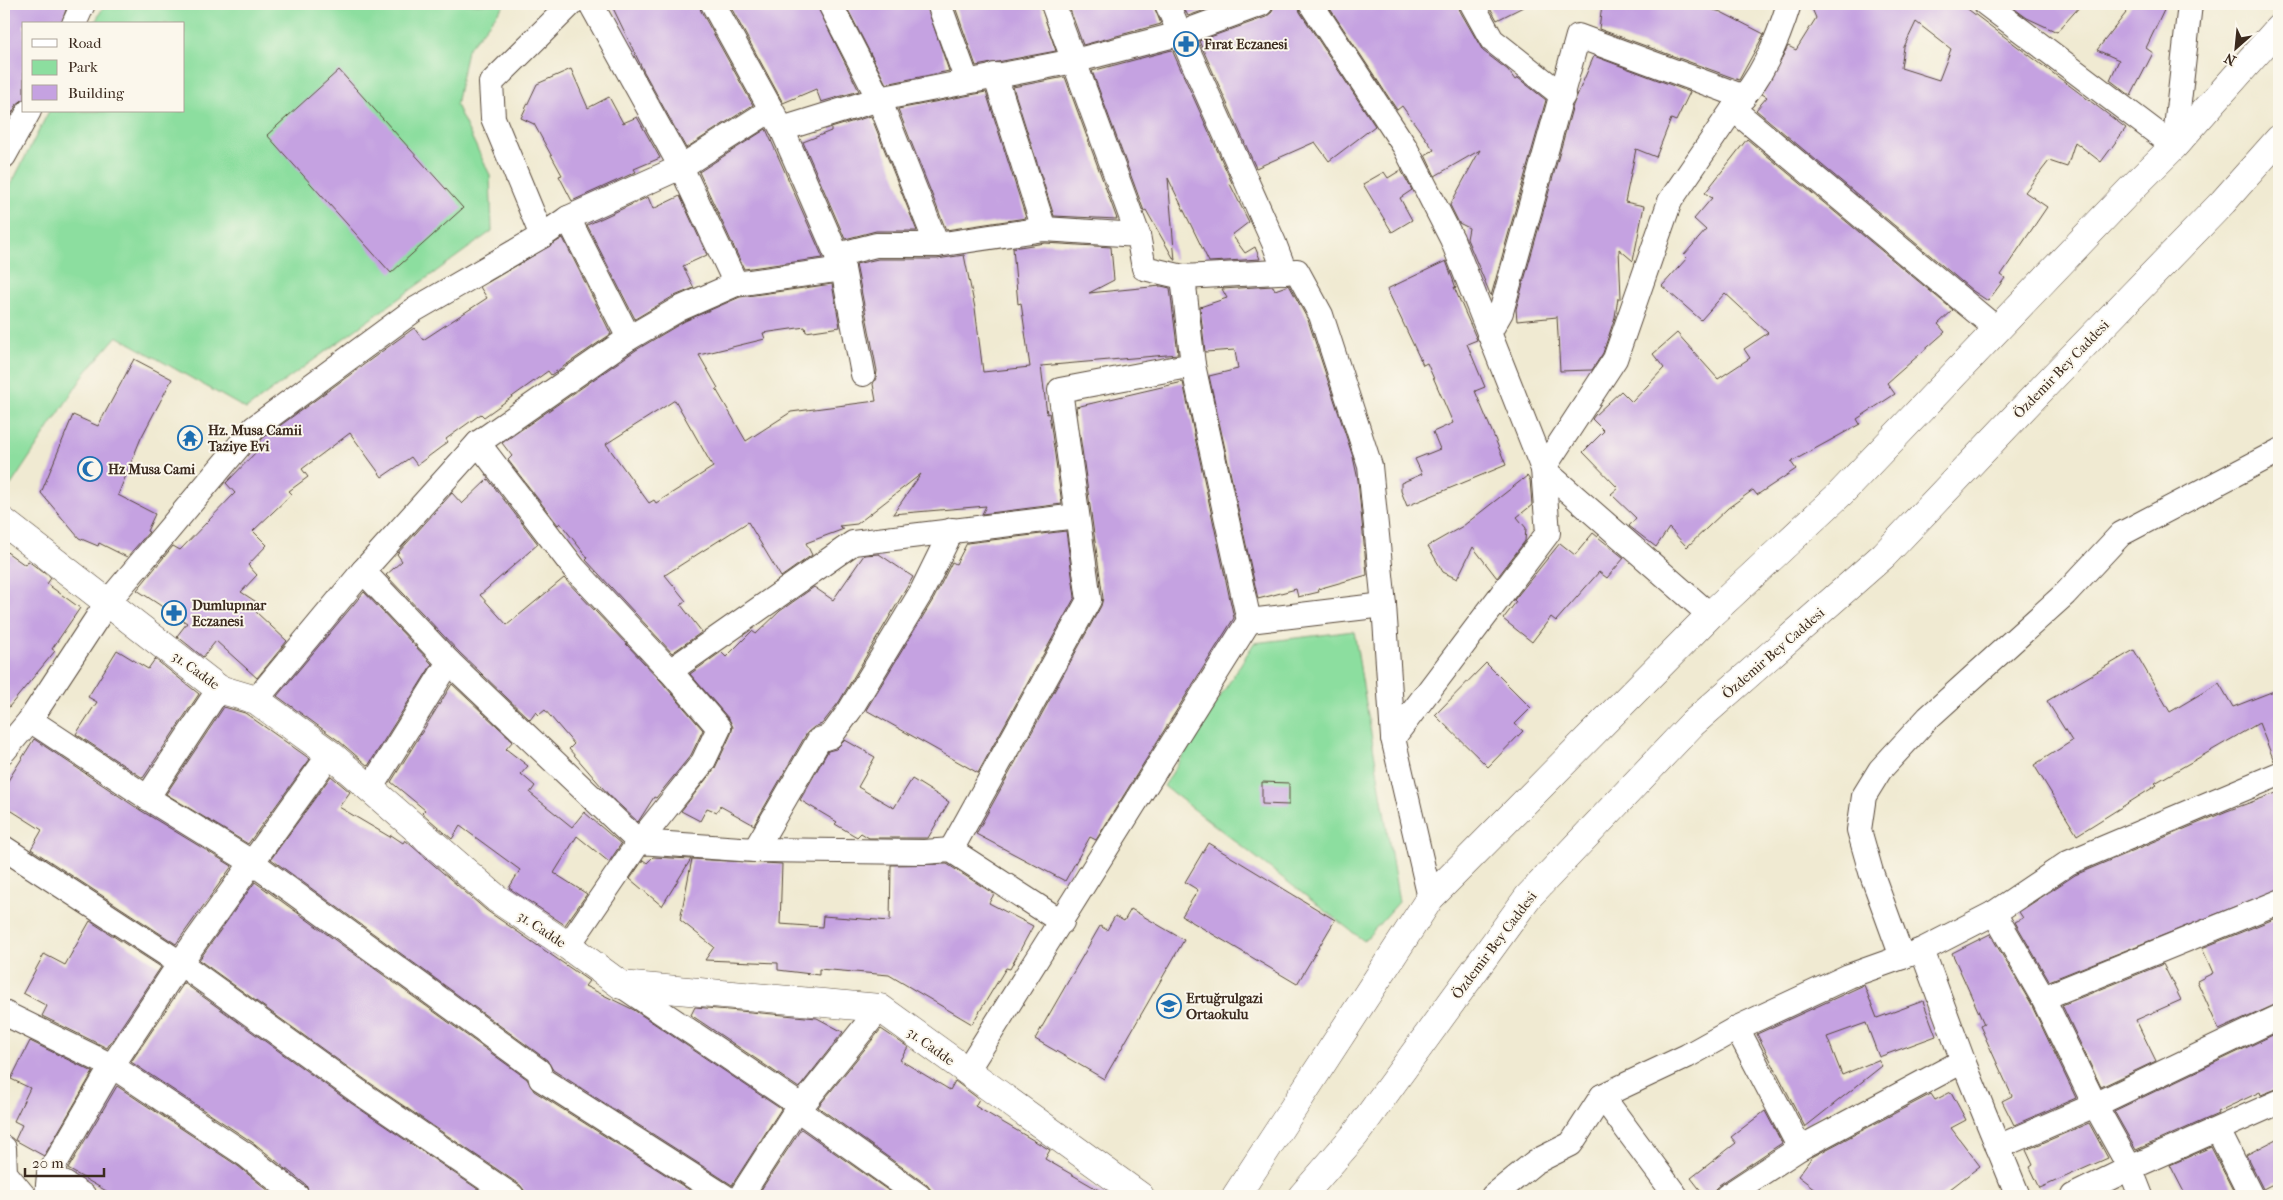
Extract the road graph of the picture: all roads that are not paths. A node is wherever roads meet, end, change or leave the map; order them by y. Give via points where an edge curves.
1 (84, 4) edge
2 (571, 4) edge
3 (591, 4) edge
4 (713, 4) edge
5 (830, 4) edge
6 (939, 4) edge
7 (1053, 4) edge
8 (1166, 4) edge
9 (1261, 4) edge
10 (1311, 4) edge
11 (1472, 4) edge
12 (1789, 4) edge
13 (1986, 4) edge
14 (2190, 4) edge
15 (75, 22) edge
16 (2279, 28) edge
17 (1179, 34) junction
18 (1074, 61) junction
19 (996, 75) junction
20 (967, 81) junction
21 (1563, 96) junction
22 (879, 99) junction
23 (1738, 103) junction
24 (28, 112) edge
25 (776, 120) junction
26 (2279, 140) edge
27 (2174, 146) junction
28 (4, 156) edge
29 (681, 166) junction
30 (568, 218) junction
31 (1044, 229) junction
32 (1138, 235) junction
33 (542, 236) junction
34 (938, 245) junction
35 (840, 262) junction
36 (1285, 272) junction
37 (1183, 276) junction
38 (736, 284) junction
39 (1998, 330) junction
40 (1489, 333) junction
41 (630, 338) junction
42 (1193, 365) junction
43 (864, 374) dead end
44 (478, 443) junction
45 (2279, 452) edge
46 (1543, 469) junction
47 (1077, 516) junction
48 (4, 522) edge
49 (952, 530) junction
50 (363, 571) junction
51 (107, 603) junction
52 (1384, 605) junction
53 (1710, 615) junction
54 (1249, 622) junction
55 (449, 662) junction
56 (670, 671) junction
57 (219, 689) junction
58 (256, 700) junction
59 (30, 720) junction
60 (1393, 738) junction
61 (4, 751) edge
62 (330, 754) junction
63 (2279, 775) edge
64 (370, 789) junction
65 (147, 798) junction
66 (639, 842) junction
67 (4, 848) edge
68 (755, 850) junction
69 (950, 850) junction
70 (253, 863) junction
71 (1430, 898) junction
72 (2279, 902) edge
73 (1994, 913) junction
74 (1062, 922) junction
75 (568, 946) junction
76 (1912, 953) junction
77 (180, 963) junction
78 (622, 985) junction
79 (2043, 998) junction
80 (880, 1008) junction
81 (4, 1013) edge
82 (2279, 1017) edge
83 (1737, 1028) junction
84 (1963, 1061) junction
85 (112, 1066) junction
86 (966, 1072) junction
87 (1602, 1096) junction
88 (2279, 1102) edge
89 (2095, 1105) junction
90 (797, 1109) junction
91 (2218, 1130) junction
92 (1998, 1147) junction
93 (4, 1148) edge
94 (1800, 1148) junction
95 (2130, 1168) junction
96 (48, 1185) edge
97 (24, 1196) edge
98 (84, 1196) edge
99 (297, 1196) edge
100 (512, 1196) edge
101 (724, 1196) edge
102 (741, 1196) edge
103 (919, 1196) edge
104 (1140, 1196) edge
105 (1236, 1196) edge
106 (1302, 1196) edge
107 (1493, 1196) edge
108 (1676, 1196) edge
109 (1727, 1196) edge
110 (2018, 1196) edge
111 (2073, 1196) edge
112 (2141, 1196) edge
113 (2251, 1196) edge

1 - 15 street
2 - 33 street via 491,83 493,118
3 - 29 street
4 - 25 street
5 - 22 street
6 - 20 street
7 - 18 street
8 - 17 street
9 - 17 street
10 - 40 street via 1405,147 1452,239
11 - 21 street via 1492,40
12 - 23 street via 1776,44
13 - 27 street
14 - 27 street
16 - 27 main road
17 - 18 street
17 - 36 street
18 - 19 street
18 - 32 street
19 - 20 street
19 - 31 street
20 - 22 street
21 - 23 street via 1578,36
21 - 40 street via 1501,312
22 - 25 street
22 - 34 street
23 - 39 street
23 - 46 street via 1670,201 1614,359
24 - 28 street
25 - 29 street
25 - 35 street
26 - 106 main road, Özdemir Bey Caddesi via 1884,555 1692,724 1528,897 1355,1135
27 - 39 main road
29 - 30 street
29 - 38 street
30 - 33 street
30 - 41 street
31 - 32 street
31 - 34 street
32 - 37 street via 1144,268
33 - 51 street via 414,310 254,428
34 - 35 street via 876,245
35 - 38 street
35 - 43 street
36 - 37 street
36 - 52 street via 1296,271 1321,315 1370,466
37 - 42 street
38 - 41 street via 678,309
39 - 53 main road via 1841,493
40 - 46 street
41 - 44 street
42 - 47 street via 1060,390
42 - 54 street
44 - 50 street
44 - 56 street via 574,568
45 - 76 street via 2121,534 2065,594 1928,718 1880,770 1864,796 1859,830 1871,872
46 - 53 street
46 - 60 street via 1548,533
47 - 49 street
47 - 69 street via 1089,600
48 - 51 main road, 31. Cadde
49 - 56 street via 853,543
49 - 68 street via 922,591 850,710 831,736 819,740
50 - 55 street
50 - 58 street
51 - 57 main road, 31. Cadde
51 - 59 street
52 - 54 street
52 - 60 street
53 - 71 main road
54 - 74 street
55 - 64 street
55 - 66 street
56 - 66 street via 719,728 703,762
57 - 58 main road, 31. Cadde
57 - 65 street
58 - 62 main road, 31. Cadde
59 - 61 street
59 - 65 street
60 - 71 street
62 - 64 main road, 31. Cadde
62 - 70 street
63 - 73 street via 2068,863
64 - 75 main road, 31. Cadde via 496,898
65 - 70 street
66 - 68 street
66 - 75 street
67 - 77 street
68 - 69 street
69 - 74 street
70 - 77 street
70 - 101 street via 539,1071 541,1079
71 - 105 main road
72 - 79 street
73 - 76 street
73 - 79 street
74 - 86 street
75 - 78 main road, 31. Cadde
76 - 83 street via 1849,976
76 - 84 street
77 - 85 street
77 - 100 street via 358,1092
78 - 80 main road
78 - 90 street via 792,1100
79 - 89 street
80 - 86 main road, 31. Cadde
80 - 90 street
81 - 85 street
82 - 89 street
83 - 87 street via 1687,1056
83 - 94 street
84 - 92 street
84 - 94 street
85 - 96 street
85 - 99 street via 246,1155
86 - 104 main road, 31. Cadde
87 - 107 street via 1571,1144 1535,1162
87 - 108 street
88 - 91 street
89 - 92 street
89 - 95 street
90 - 102 street
90 - 103 street
91 - 95 street
91 - 113 street
92 - 110 street
93 - 97 street via 5,1173
94 - 109 street
95 - 111 street
95 - 112 street
96 - 98 street

